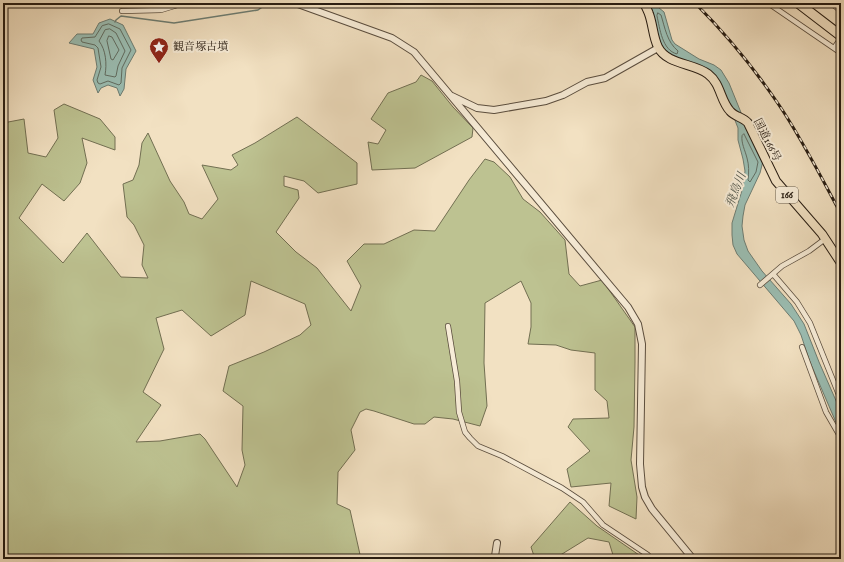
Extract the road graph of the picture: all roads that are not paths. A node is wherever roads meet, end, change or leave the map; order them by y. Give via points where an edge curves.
1 (184, 3) edge
2 (295, 3) edge
3 (644, 3) edge
4 (768, 3) edge
5 (793, 3) edge
6 (798, 3) edge
7 (803, 3) edge
8 (807, 3) edge
9 (831, 3) edge
10 (122, 11) dead end
11 (841, 11) edge
12 (828, 24) junction
13 (840, 36) edge
14 (658, 48) junction
15 (834, 48) junction
16 (841, 53) edge
17 (450, 96) junction
18 (825, 240) junction
19 (841, 264) edge
20 (771, 275) junction
21 (761, 284) dead end
22 (448, 326) dead end
23 (802, 347) dead end
24 (841, 400) edge
25 (841, 438) edge
26 (497, 543) dead end
27 (492, 559) edge
28 (650, 559) edge
29 (692, 559) edge

1 - 10 street via 161,10
2 - 17 street via 400,42 414,52
3 - 14 highway via 650,15
4 - 15 street
5 - 12 highway
6 - 12 highway
7 - 12 highway
8 - 12 highway
9 - 11 street
12 - 13 highway
13 - 15 street
14 - 17 street via 605,78 587,82 546,101 489,110 477,108
14 - 18 highway, 国道166号 / 166 via 675,61 698,68 718,84 732,114 748,123 776,181
15 - 16 street
17 - 29 street via 628,307 638,324 642,344 642,487 652,509
18 - 19 highway, 国道166号 / 166
18 - 20 street
20 - 21 street
20 - 24 street via 797,302 810,323
22 - 28 street via 459,412 465,432 470,438 478,446 566,490 583,502 603,525 648,555
23 - 25 street via 826,412
26 - 27 street

